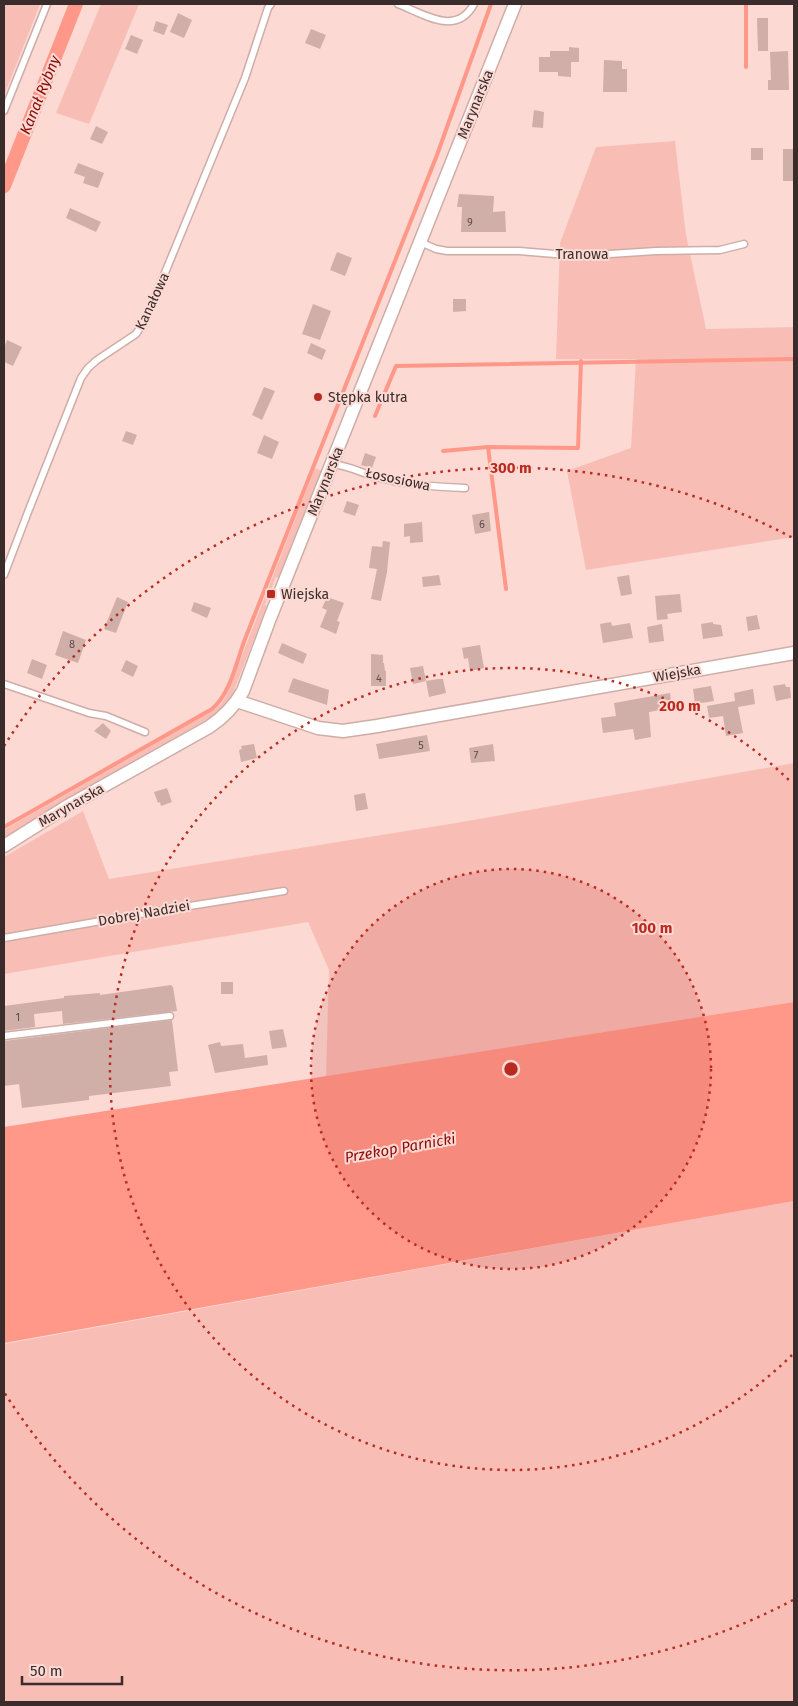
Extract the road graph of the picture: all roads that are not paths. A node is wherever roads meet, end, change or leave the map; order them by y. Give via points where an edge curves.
1 (47, 4) edge
2 (271, 4) edge
3 (398, 4) edge
4 (474, 4) edge
5 (515, 4) edge
6 (4, 111) edge
7 (420, 242) junction
8 (744, 244) dead end
9 (332, 464) junction
10 (465, 488) dead end
11 (4, 576) edge
12 (794, 652) edge
13 (4, 684) edge
14 (237, 702) junction
15 (145, 732) dead end
16 (4, 846) edge
17 (284, 891) dead end
18 (4, 938) edge
19 (170, 1016) dead end
20 (4, 1036) edge

1 - 6 lane
2 - 11 lane, Kanałowa via 245,78 146,319 136,334 97,360 81,378
3 - 4 lane via 442,22 453,22 464,17
5 - 7 street, Marynarska
7 - 8 lane, Tranowa via 447,251 519,251 579,256 714,250
7 - 9 street, Marynarska
9 - 10 lane, Łososiowa via 406,484
9 - 14 street, Marynarska
12 - 14 street, Wiejska via 343,731 318,728
13 - 15 lane via 106,716
14 - 16 street, Marynarska via 209,727 66,807
17 - 18 lane, Dobrej Nadziei
19 - 20 lane

